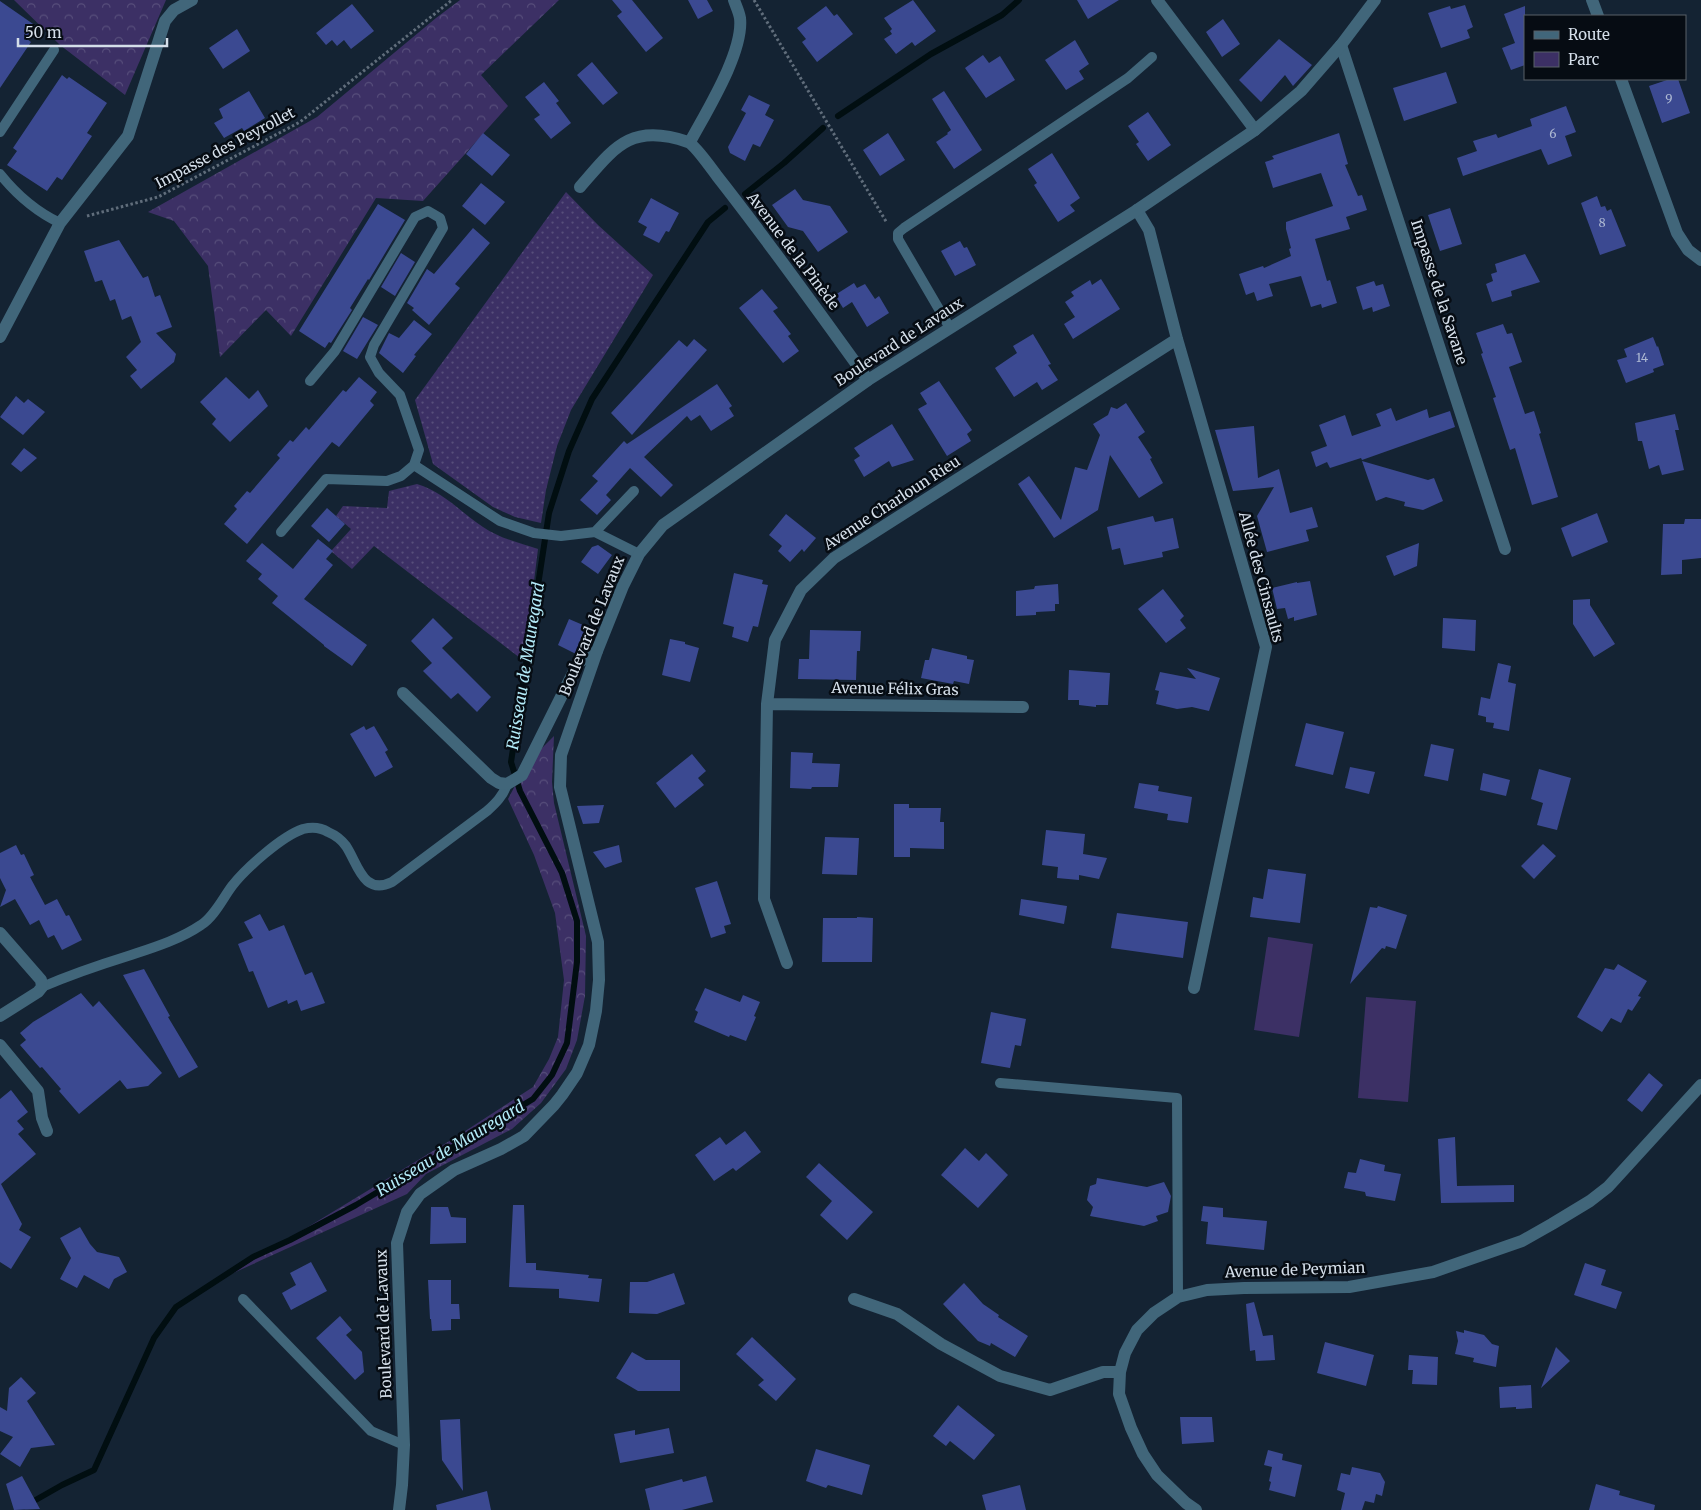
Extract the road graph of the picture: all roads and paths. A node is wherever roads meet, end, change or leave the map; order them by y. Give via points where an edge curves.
1 (192, 0) edge
2 (452, 0) edge
3 (734, 0) edge
4 (754, 0) edge
5 (1157, 0) edge
6 (1375, 0) edge
7 (1592, 0) edge
8 (1598, 15) edge
9 (1341, 44) junction
10 (54, 50) dead end
11 (1152, 57) dead end
12 (1620, 80) edge
13 (1256, 130) junction
14 (0, 132) edge
15 (690, 142) junction
16 (0, 174) edge
17 (580, 187) dead end
18 (1138, 210) junction
19 (60, 223) junction
20 (898, 233) junction
21 (1701, 260) edge
22 (950, 328) junction
23 (0, 337) edge
24 (1177, 339) junction
25 (868, 380) junction
26 (310, 381) dead end
27 (414, 465) junction
28 (634, 491) dead end
29 (281, 532) dead end
30 (595, 532) junction
31 (1505, 549) dead end
32 (639, 554) junction
33 (597, 651) junction
34 (403, 693) dead end
35 (767, 704) junction
36 (1023, 707) dead end
37 (514, 780) junction
38 (0, 933) edge
39 (787, 963) dead end
40 (42, 987) junction
41 (1194, 988) dead end
42 (0, 1016) edge
43 (0, 1045) edge
44 (1000, 1083) dead end
45 (1701, 1085) edge
46 (47, 1131) dead end
47 (1178, 1297) junction
48 (242, 1299) dead end
49 (854, 1299) dead end
50 (1120, 1372) junction
51 (404, 1445) junction
52 (399, 1510) edge
53 (1196, 1510) edge

1 - 19 street via 174,10 165,21 128,136
2 - 19 path, Impasse des Peyrollet via 300,122 158,197
3 - 15 street via 740,18 739,37 728,70
4 - 20 path via 884,218
5 - 13 street
6 - 9 street, Boulevard de Lavaux
7 - 8 street
9 - 13 street, Boulevard de Lavaux via 1300,91
9 - 31 street, Impasse de la Savane
10 - 14 lane
11 - 20 lane via 1128,78
12 - 21 street via 1677,233 1688,250
13 - 18 street, Boulevard de Lavaux
15 - 17 street via 655,135 630,138 612,150
15 - 25 street, Avenue de la Pinède
16 - 19 lane via 46,216
18 - 22 street, Boulevard de Lavaux
18 - 24 street, Allée des Cinsaults via 1149,230
19 - 23 street
20 - 22 lane via 898,239
22 - 25 street, Boulevard de Lavaux
24 - 35 street, Avenue Charloun Rieu via 834,558 801,590 774,640
24 - 41 street, Allée des Cinsaults via 1266,647
25 - 32 street, Boulevard de Lavaux via 663,524
26 - 27 lane via 334,351 415,218 428,211 440,218 443,228 370,357 378,374 400,395 419,450
27 - 29 lane via 387,482 326,479
27 - 30 lane via 500,521 534,533 561,536
28 - 30 lane
30 - 32 lane
32 - 33 street, Boulevard de Lavaux
33 - 37 street via 578,663
33 - 51 street, Boulevard de Lavaux via 561,755 560,787 598,942 599,980 589,1045 577,1073 562,1095 524,1136 454,1170 420,1194 407,1212 397,1243
34 - 37 street via 491,778 499,782
35 - 36 street, Avenue Félix Gras
35 - 39 street, Avenue Charloun Rieu via 764,899
37 - 40 lane via 487,811 384,886 375,886 365,880 345,845 336,836 313,827 302,830 279,843 246,870 203,924 162,944
38 - 40 street via 41,980
40 - 42 street
43 - 46 street via 38,1091
44 - 47 lane via 1177,1098
45 - 47 street, Avenue de Peymian via 1608,1187 1560,1220 1522,1240 1433,1272 1369,1284 1207,1290
47 - 50 street, Avenue de Peymian via 1154,1313 1137,1330
48 - 51 lane via 371,1431
49 - 50 street via 897,1314 941,1344 1000,1376 1050,1390 1103,1372
50 - 53 street, Avenue de Peymian via 1119,1394 1143,1454 1157,1475
51 - 52 street, Boulevard de Lavaux

